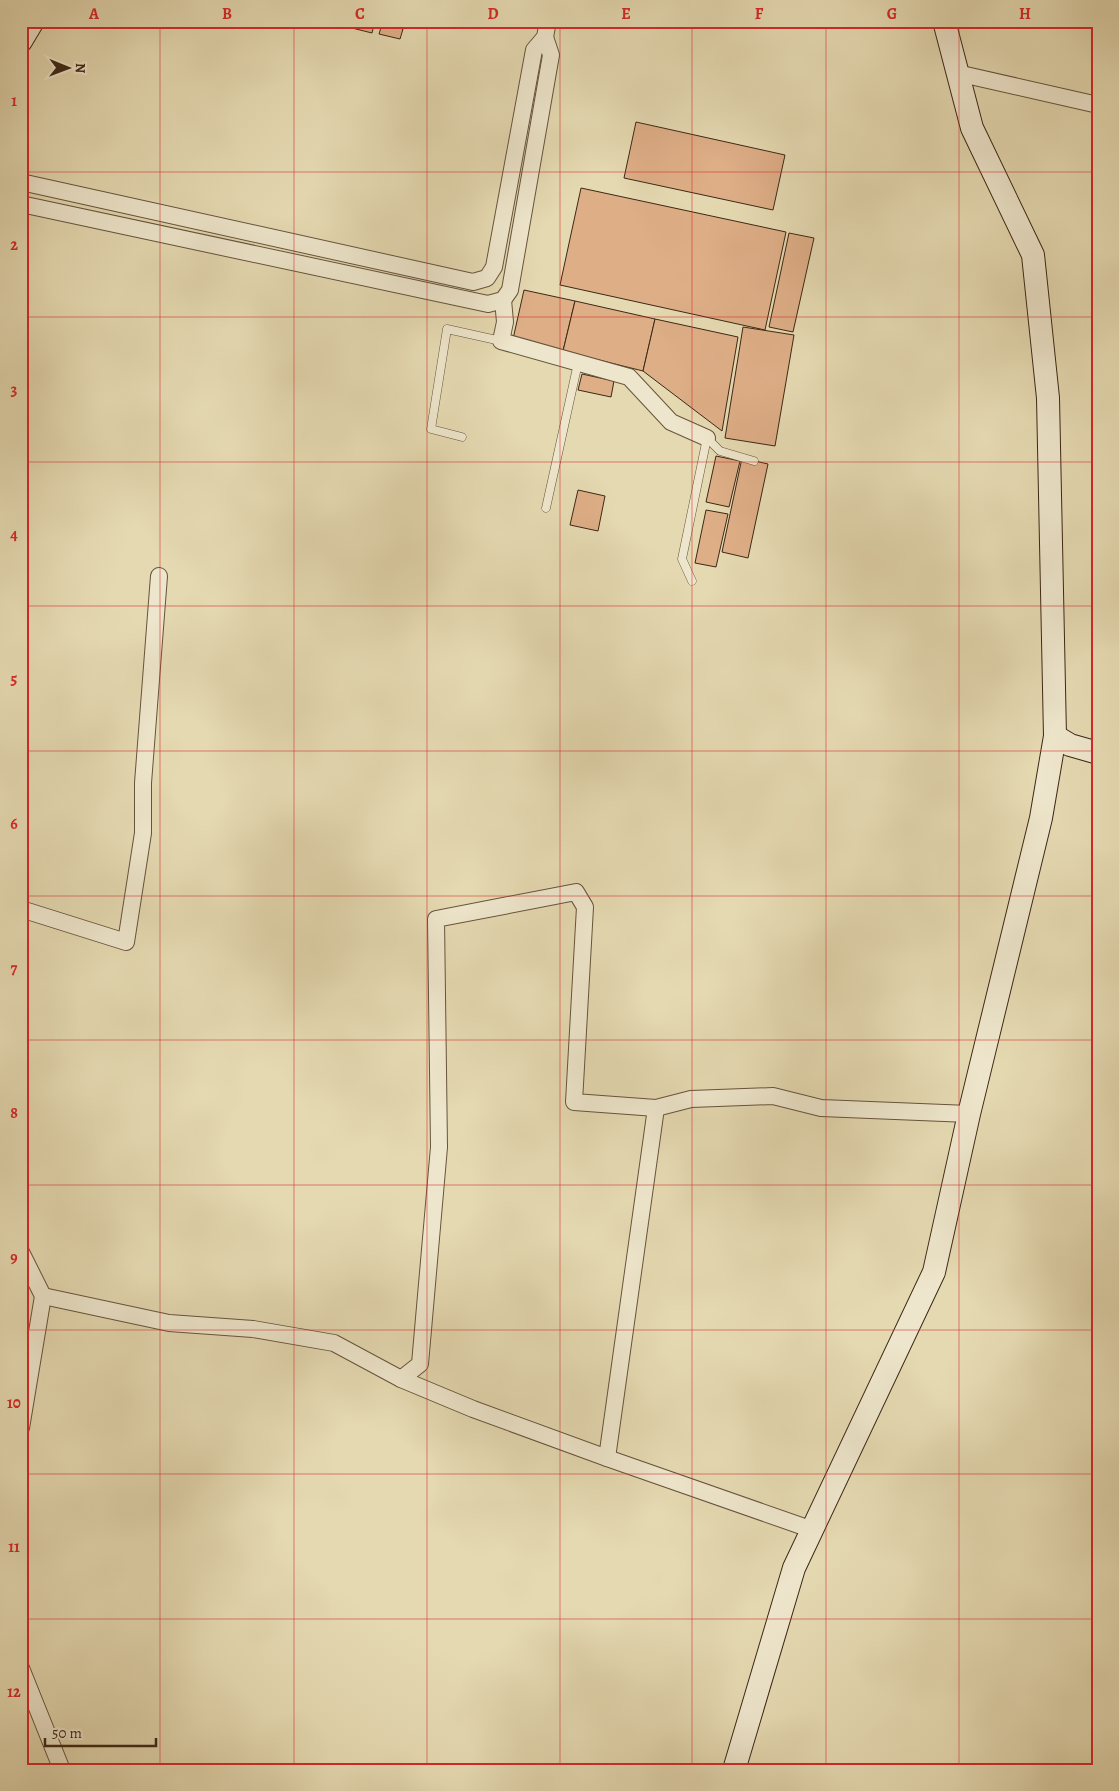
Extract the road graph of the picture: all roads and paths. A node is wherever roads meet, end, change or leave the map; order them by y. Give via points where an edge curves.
1 (33, 21) edge
2 (944, 21) edge
3 (547, 29) edge
4 (21, 41) edge
5 (957, 73) junction
6 (1098, 105) edge
7 (21, 182) edge
8 (21, 204) edge
9 (502, 300) junction
10 (501, 341) junction
11 (578, 363) junction
12 (462, 437) dead end
13 (707, 438) junction
14 (754, 461) dead end
15 (546, 508) dead end
16 (160, 576) dead end
17 (692, 581) dead end
18 (1055, 736) junction
19 (1098, 753) edge
20 (21, 909) edge
21 (656, 1108) junction
22 (969, 1114) junction
23 (21, 1252) edge
24 (43, 1296) junction
25 (401, 1379) junction
26 (21, 1428) edge
27 (607, 1458) junction
28 (813, 1530) junction
29 (21, 1668) edge
30 (62, 1770) edge
31 (734, 1770) edge

1 - 4 main road
2 - 5 main road
3 - 7 street via 534,50 494,267 487,278 473,282
3 - 9 street via 551,55 510,290
5 - 6 street
5 - 18 main road via 972,128 1033,255 1048,398
8 - 9 street via 488,304
9 - 10 street via 505,322
10 - 11 street
10 - 12 lane via 447,329 431,429
11 - 13 street via 629,377 671,422
11 - 15 lane
13 - 14 lane via 720,452
13 - 17 lane via 682,559
16 - 20 street via 143,784 143,833 126,942
18 - 19 main road via 1070,745
18 - 22 main road via 1035,846
21 - 22 street via 691,1099 773,1096 822,1108
21 - 25 street via 574,1102 585,907 576,892 436,919 439,1147 420,1364
21 - 27 street
22 - 28 main road via 934,1272
23 - 24 street
24 - 25 street via 169,1323 253,1329 334,1343
24 - 26 street
25 - 27 street
27 - 28 street
28 - 31 main road via 794,1568
29 - 30 street

